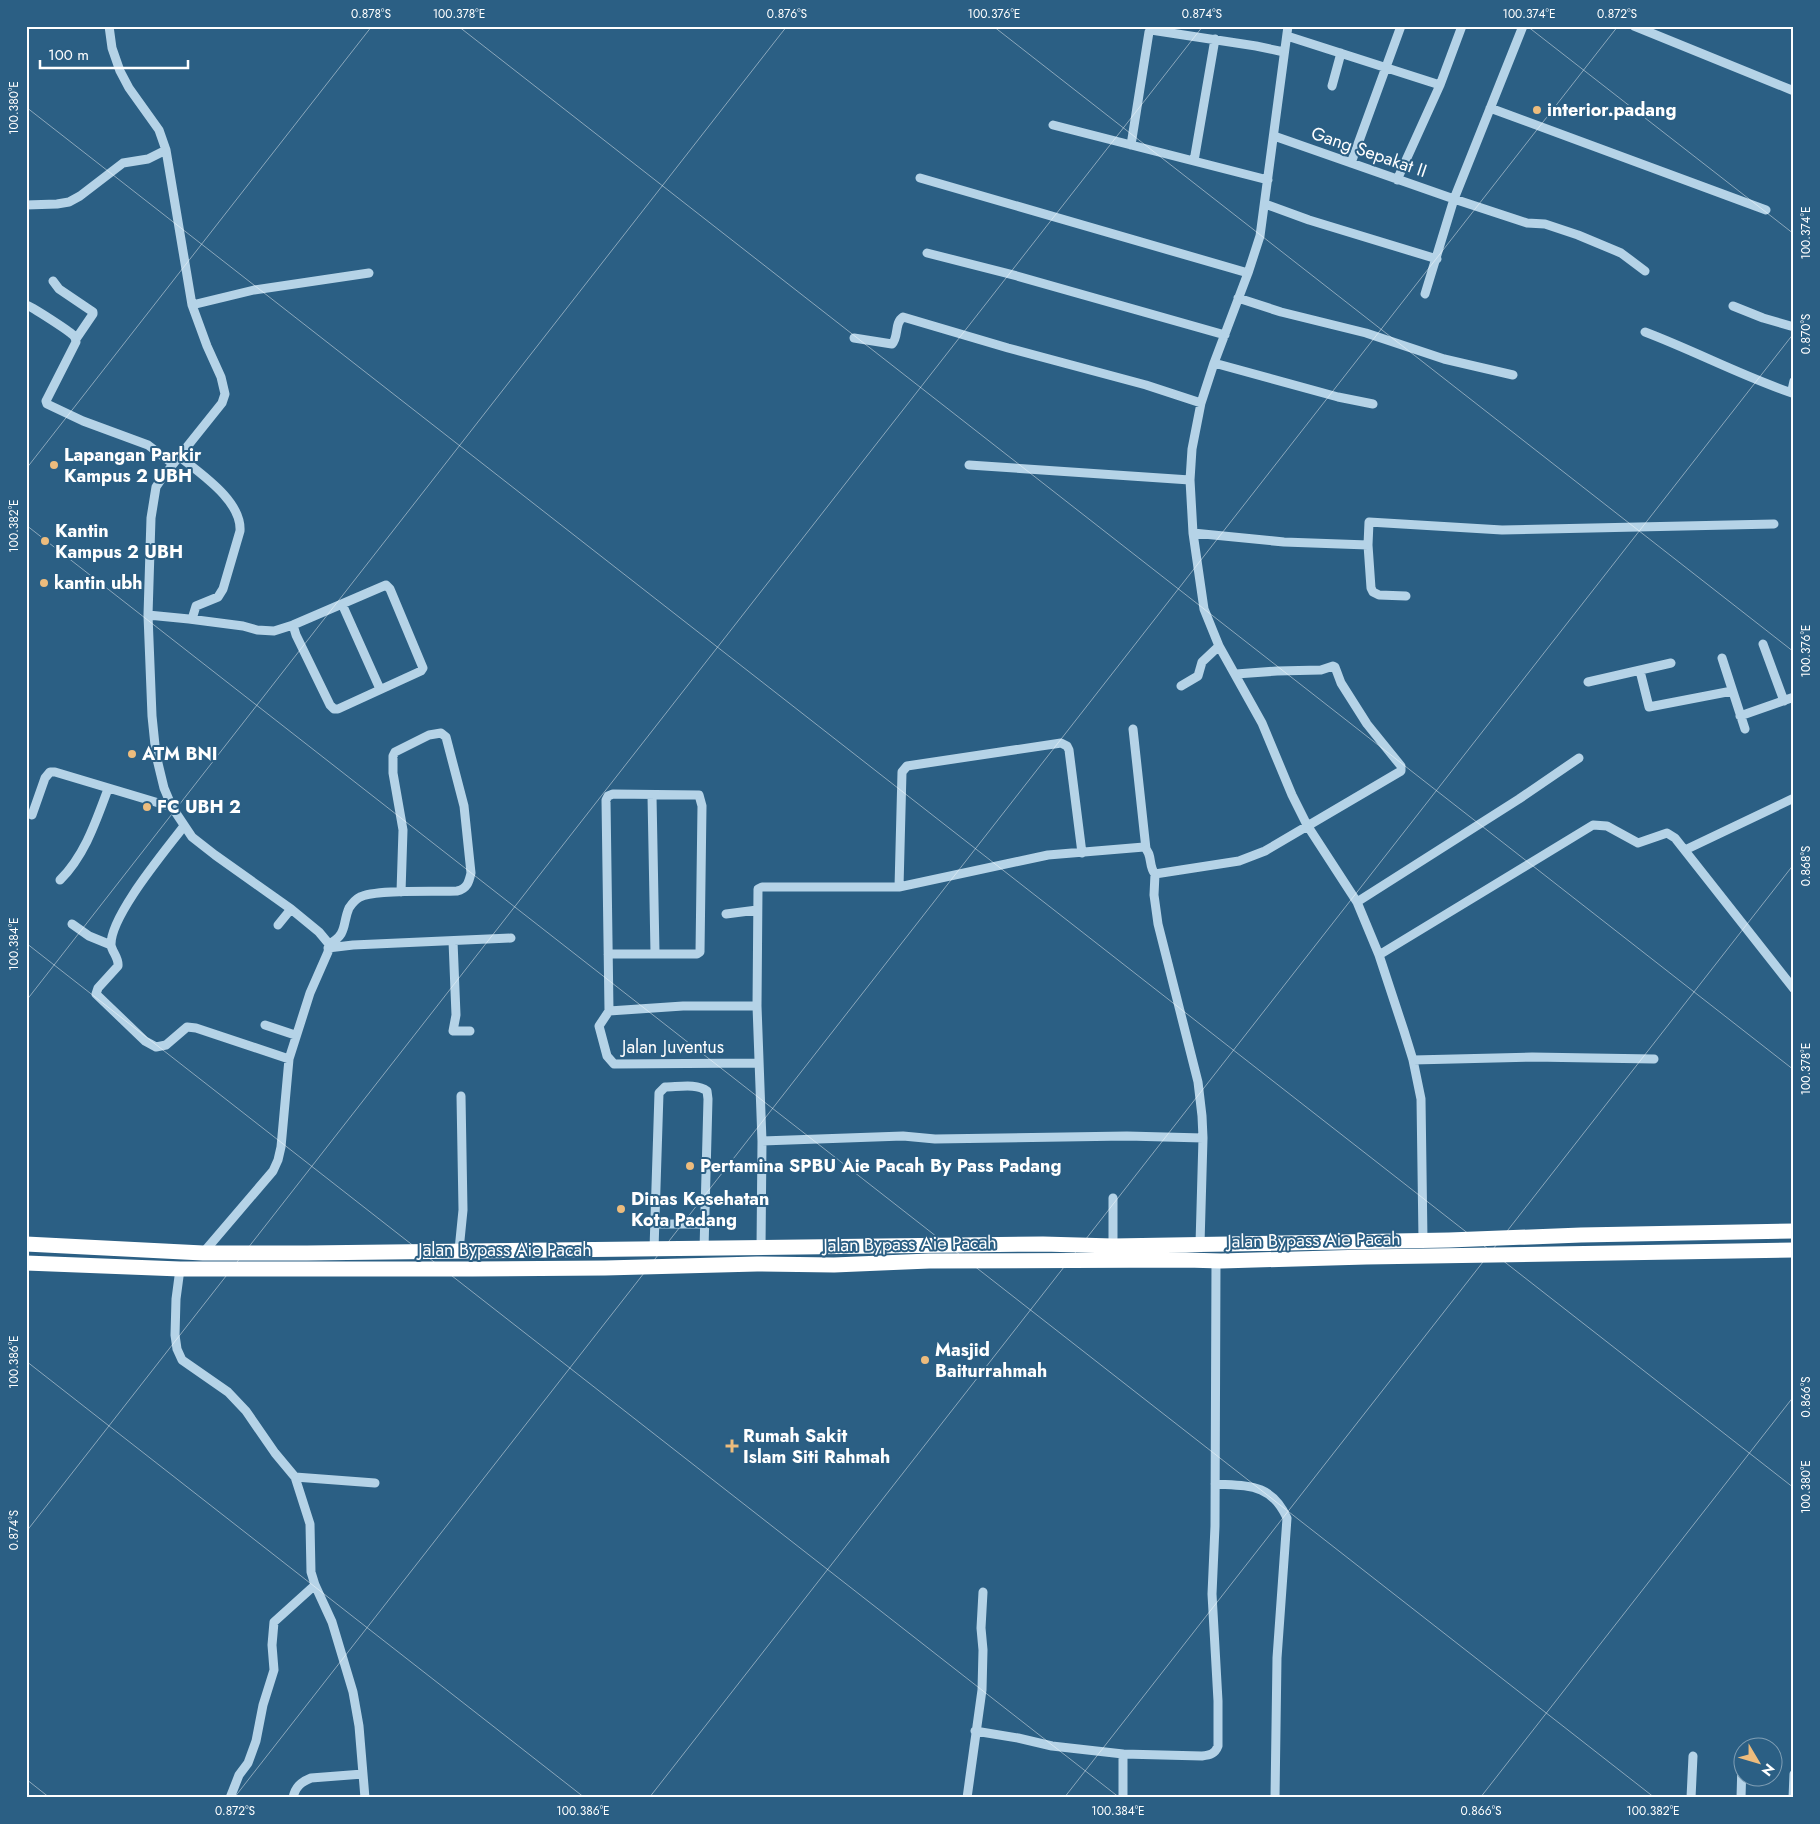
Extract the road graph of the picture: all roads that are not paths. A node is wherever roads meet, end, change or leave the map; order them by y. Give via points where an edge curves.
1 (109, 26) edge
2 (1401, 26) edge
3 (1462, 26) edge
4 (1523, 26) edge
5 (1634, 26) edge
6 (1288, 31) edge
7 (1215, 39) junction
8 (1284, 52) junction
9 (1341, 53) junction
10 (1385, 69) junction
11 (1440, 85) junction
12 (1332, 86) dead end
13 (1794, 91) edge
14 (1490, 108) junction
15 (1054, 125) dead end
16 (1274, 136) junction
17 (1131, 145) junction
18 (166, 150) junction
19 (1194, 161) junction
20 (1351, 163) junction
21 (920, 178) dead end
22 (1268, 180) junction
23 (1397, 180) junction
24 (1454, 200) junction
25 (1265, 204) junction
26 (26, 206) edge
27 (1766, 210) dead end
28 (927, 253) dead end
29 (1437, 258) junction
30 (1645, 271) dead end
31 (369, 273) dead end
32 (1248, 273) junction
33 (52, 281) dead end
34 (1424, 294) dead end
35 (1238, 298) junction
36 (192, 305) junction
37 (26, 306) edge
38 (1733, 306) dead end
39 (1794, 327) edge
40 (1645, 332) dead end
41 (1225, 335) junction
42 (854, 338) dead end
43 (76, 339) junction
44 (1214, 363) junction
45 (1513, 375) dead end
46 (1794, 381) edge
47 (1793, 393) edge
48 (1201, 403) junction
49 (1373, 404) dead end
50 (176, 460) junction
51 (969, 465) dead end
52 (1190, 480) junction
53 (1774, 524) dead end
54 (1193, 533) junction
55 (1368, 545) junction
56 (1406, 596) dead end
57 (342, 604) junction
58 (148, 615) junction
59 (192, 619) junction
60 (294, 625) junction
61 (1763, 644) dead end
62 (1219, 646) junction
63 (1722, 658) dead end
64 (1670, 663) dead end
65 (1640, 671) junction
66 (1236, 674) junction
67 (1588, 682) dead end
68 (1181, 686) dead end
69 (380, 689) junction
70 (1732, 691) junction
71 (1794, 697) edge
72 (1784, 700) junction
73 (1740, 716) junction
74 (1133, 729) dead end
75 (1745, 729) dead end
76 (1579, 758) dead end
77 (108, 788) junction
78 (652, 796) junction
79 (1794, 798) edge
80 (172, 807) junction
81 (32, 815) dead end
82 (1307, 825) junction
83 (184, 826) junction
84 (1146, 849) junction
85 (1686, 850) junction
86 (1082, 853) junction
87 (1155, 874) junction
88 (60, 880) dead end
89 (899, 887) junction
90 (401, 892) junction
91 (1357, 902) junction
92 (291, 909) junction
93 (757, 910) junction
94 (726, 914) dead end
95 (72, 924) dead end
96 (278, 925) dead end
97 (511, 938) dead end
98 (453, 941) junction
99 (111, 945) junction
100 (328, 946) junction
101 (655, 953) junction
102 (608, 954) junction
103 (1379, 955) junction
104 (1794, 989) edge
105 (758, 1006) junction
106 (609, 1011) junction
107 (265, 1024) dead end
108 (470, 1031) dead end
109 (295, 1035) junction
110 (289, 1059) junction
111 (1654, 1059) dead end
112 (1413, 1060) junction
113 (759, 1063) junction
114 (461, 1096) dead end
115 (1203, 1138) junction
116 (762, 1141) junction
117 (1113, 1198) dead end
118 (654, 1224) junction
119 (704, 1224) junction
120 (1794, 1231) edge
121 (1423, 1240) junction
122 (26, 1244) edge
123 (1200, 1244) junction
124 (1062, 1245) junction
125 (1113, 1246) junction
126 (85, 1247) junction
127 (704, 1248) junction
128 (761, 1248) junction
129 (654, 1249) junction
130 (459, 1250) junction
131 (1794, 1250) edge
132 (203, 1252) junction
133 (307, 1253) junction
134 (1063, 1260) junction
135 (1216, 1261) junction
136 (26, 1263) edge
137 (85, 1265) junction
138 (180, 1269) junction
139 (308, 1269) junction
140 (295, 1477) junction
141 (375, 1483) dead end
142 (1214, 1484) junction
143 (314, 1585) junction
144 (983, 1592) dead end
145 (976, 1731) junction
146 (1123, 1754) junction
147 (1693, 1756) dead end
148 (363, 1774) junction
149 (1794, 1774) edge
150 (230, 1798) edge
151 (293, 1798) edge
152 (365, 1798) edge
153 (967, 1798) edge
154 (1123, 1798) edge
155 (1275, 1798) edge
156 (1690, 1798) edge
157 (1793, 1798) edge

1 - 18 street via 120,71 159,130
2 - 10 street
3 - 11 street
4 - 14 street
5 - 13 street
6 - 8 street
6 - 9 street
7 - 8 street
7 - 17 street via 1150,31
7 - 19 street
8 - 16 street
9 - 10 street
9 - 12 street
10 - 11 street
10 - 20 street
11 - 23 street
14 - 24 street
14 - 27 street
15 - 17 street
16 - 20 street, Gang Sepakat II
16 - 22 street
17 - 19 street
18 - 26 street via 148,159 123,163 68,202
18 - 36 street
19 - 22 street
20 - 23 street, Gang Sepakat II
21 - 32 street
22 - 25 street
23 - 24 street, Gang Sepakat II
24 - 29 street
24 - 30 street, Gang Sepakat II via 1578,235 1621,253
25 - 29 street
25 - 32 street via 1260,236
28 - 41 street
29 - 34 street
31 - 36 street via 254,290
32 - 35 street
33 - 43 street via 93,312
35 - 41 street
35 - 45 street via 1366,333 1444,359
36 - 50 street via 225,394 222,403
37 - 43 street via 34,308
38 - 39 street
40 - 47 street
41 - 44 street
42 - 48 street via 892,344 903,317
43 - 50 street via 47,404 148,444
44 - 48 street
44 - 49 street via 1338,398
46 - 47 street
48 - 52 street
50 - 58 street via 154,493
50 - 59 street via 223,494 241,522 223,589 218,597 196,606
51 - 52 street
52 - 54 street
53 - 55 street via 1493,530 1369,522
54 - 55 street via 1284,542
54 - 62 street via 1204,609
55 - 56 street via 1372,592
57 - 60 street
57 - 69 street
57 - 69 street via 383,585 390,589 424,666 421,671
58 - 59 street
58 - 80 street via 156,755 159,775
59 - 60 street via 257,630 274,631
60 - 69 street via 334,709
61 - 72 street
62 - 66 street
62 - 68 street via 1202,662 1198,676
63 - 70 street
64 - 65 street
65 - 67 street
65 - 70 street via 1649,707
66 - 82 street via 1262,723
66 - 82 street via 1335,667 1341,684 1368,724 1402,766 1397,775
70 - 73 street
71 - 72 street
72 - 73 street
73 - 75 street
74 - 84 street
76 - 91 street
77 - 80 street
77 - 81 street via 50,772
77 - 88 street via 90,835 70,870
78 - 101 street
78 - 101 street via 697,795 702,806 700,950 697,954
78 - 102 street, Jalan Juventus via 613,794 606,800
79 - 85 street
80 - 83 street
82 - 87 street via 1265,851 1239,861
82 - 91 street
83 - 92 street via 214,855
83 - 99 street via 124,909
84 - 86 street
84 - 87 street
85 - 103 street via 1666,833 1638,843 1607,826 1593,825
85 - 104 street
86 - 89 street via 1048,856
86 - 89 street via 1069,750 1064,744 907,766 902,772
87 - 115 street via 1158,924 1198,1082
89 - 93 street via 762,887 758,891
90 - 90 street via 458,891 469,882 471,873 464,806 446,737 441,733 429,735 393,756 402,830
90 - 100 street via 360,896 349,909 337,940
91 - 103 street
92 - 96 street
92 - 100 street via 319,932
93 - 94 street
93 - 105 street
95 - 99 street via 89,936
97 - 98 street
98 - 100 street
98 - 108 street via 454,1031
99 - 110 street via 119,963 96,994 151,1045 161,1047 187,1027
100 - 109 street
101 - 102 street
102 - 106 street, Jalan Juventus
103 - 112 street
105 - 106 street via 683,1006
105 - 113 street
106 - 113 street, Jalan Juventus via 600,1026 607,1056 614,1064
107 - 109 street
109 - 110 street
110 - 132 street via 278,1160 273,1171
111 - 112 street via 1532,1057
112 - 121 street via 1421,1099
113 - 116 street
114 - 130 street via 463,1210
115 - 116 street via 935,1139 903,1136
115 - 123 street
116 - 128 street
117 - 125 street
118 - 119 street
118 - 119 street via 659,1093 665,1087 697,1086 707,1091 708,1099
118 - 129 street
119 - 127 street
120 - 121 highway
121 - 123 highway
122 - 126 highway
123 - 125 highway
124 - 125 highway
124 - 128 highway
124 - 134 highway
126 - 132 highway
126 - 137 highway
127 - 128 highway
127 - 129 highway
129 - 130 highway
130 - 133 highway
131 - 135 highway, Jalan Bypass Aie Pacah
132 - 133 highway
133 - 139 highway
134 - 135 highway, Jalan Bypass Aie Pacah
134 - 139 highway, Jalan Bypass Aie Pacah via 584,1269
135 - 142 street
136 - 137 highway, Jalan Bypass Aie Pacah
137 - 138 highway, Jalan Bypass Aie Pacah
138 - 139 highway, Jalan Bypass Aie Pacah
138 - 140 street via 175,1335 182,1360 228,1392
140 - 141 street
140 - 143 street via 310,1524
142 - 146 street via 1212,1594 1219,1736 1216,1751 1202,1756
142 - 155 street via 1251,1486 1269,1494 1279,1502 1287,1518 1277,1658
143 - 148 street via 332,1622 353,1692
143 - 150 street via 274,1622 274,1670 262,1705 256,1741
144 - 145 street via 982,1690
145 - 146 street via 1052,1746
145 - 153 street
146 - 154 street
147 - 156 street
148 - 151 street via 312,1778 295,1789
148 - 152 street
149 - 157 street

